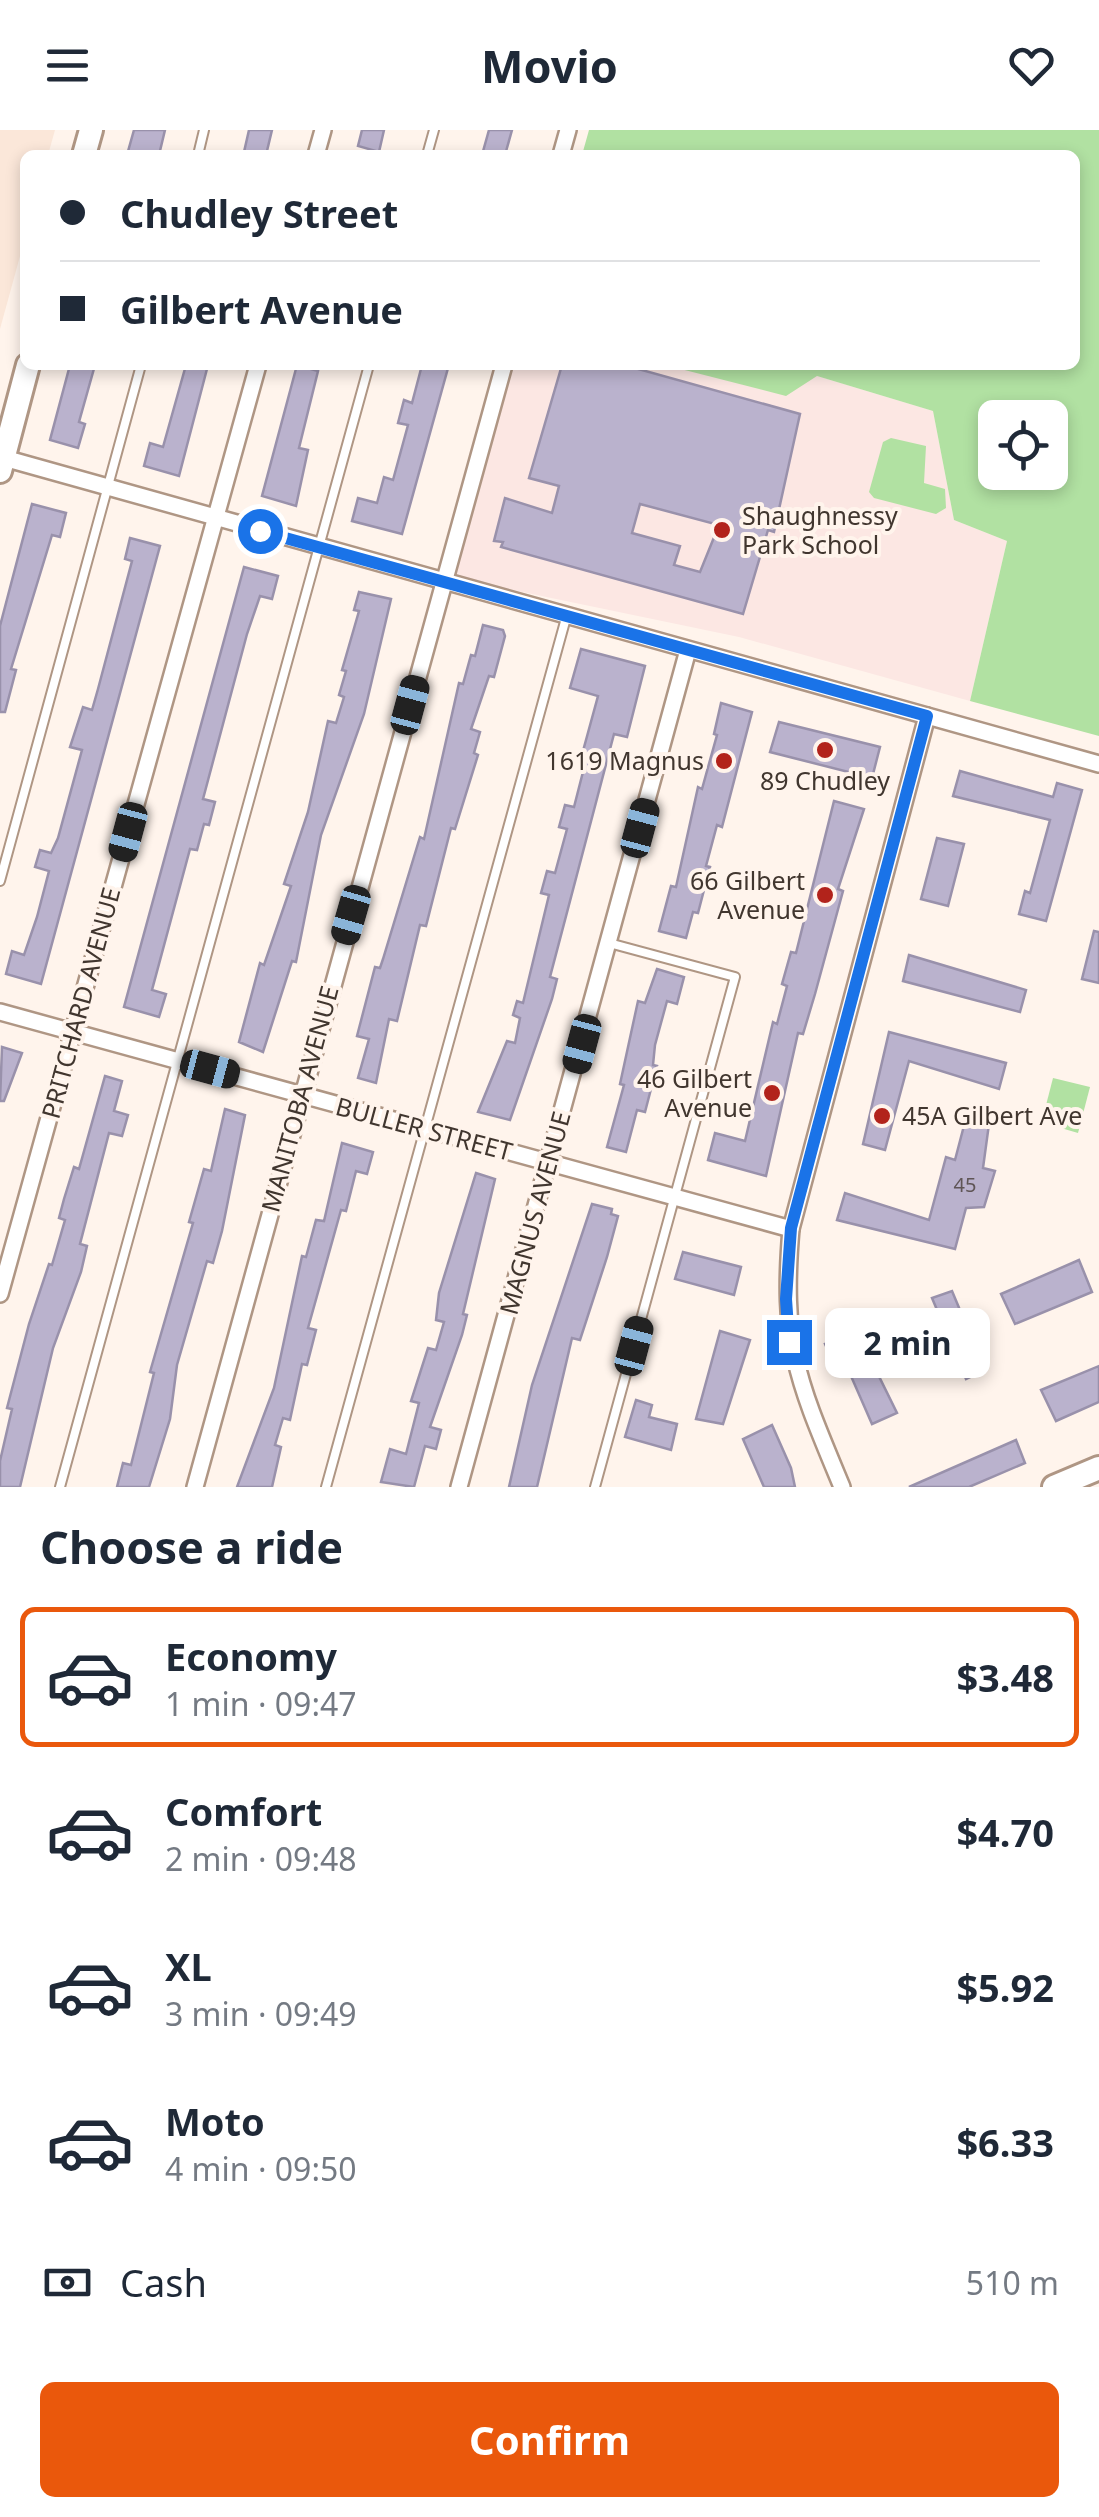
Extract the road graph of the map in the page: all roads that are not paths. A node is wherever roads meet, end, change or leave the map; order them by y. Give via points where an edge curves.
1 (27, 370) edge
2 (140, 370) edge
3 (257, 370) edge
4 (368, 370) edge
5 (503, 370) edge
6 (2, 464) edge
7 (108, 487) junction
8 (216, 517) junction
9 (318, 549) junction
10 (444, 584) junction
11 (566, 618) junction
12 (688, 650) junction
13 (927, 716) junction
14 (1099, 764) edge
15 (0, 881) edge
16 (609, 943) junction
17 (0, 1012) edge
18 (72, 1032) junction
19 (177, 1060) junction
20 (301, 1094) junction
21 (424, 1128) junction
22 (549, 1163) junction
23 (675, 1198) junction
24 (791, 1228) junction
25 (0, 1294) edge
26 (1099, 1468) edge
27 (60, 1487) edge
28 (194, 1487) edge
29 (326, 1487) edge
30 (459, 1487) edge
31 (596, 1487) edge
32 (842, 1487) edge
33 (1054, 1487) edge

1 - 6 street
2 - 7 lane
3 - 8 street, PRITCHARD AVENUE
4 - 9 lane
5 - 10 street, MANITOBA AVENUE
6 - 7 street
7 - 8 street
7 - 15 lane
8 - 9 street
8 - 18 street, PRITCHARD AVENUE
9 - 10 street
9 - 19 lane
10 - 11 street
10 - 20 street, MANITOBA AVENUE
11 - 12 street
11 - 21 lane
12 - 13 street
12 - 16 street, MAGNUS AVENUE
13 - 14 street
13 - 24 street
16 - 22 street, MAGNUS AVENUE
16 - 23 lane via 735,977
17 - 18 street, BULLER STREET
18 - 19 street, BULLER STREET
18 - 25 street, PRITCHARD AVENUE
19 - 20 street, BULLER STREET
19 - 27 lane
20 - 21 street, BULLER STREET
20 - 28 street, MANITOBA AVENUE
21 - 22 street, BULLER STREET
21 - 29 lane
22 - 23 street, BULLER STREET
22 - 30 street, MAGNUS AVENUE
23 - 24 street, BULLER STREET
23 - 31 lane
24 - 32 street via 789,1342 800,1388
26 - 33 street

